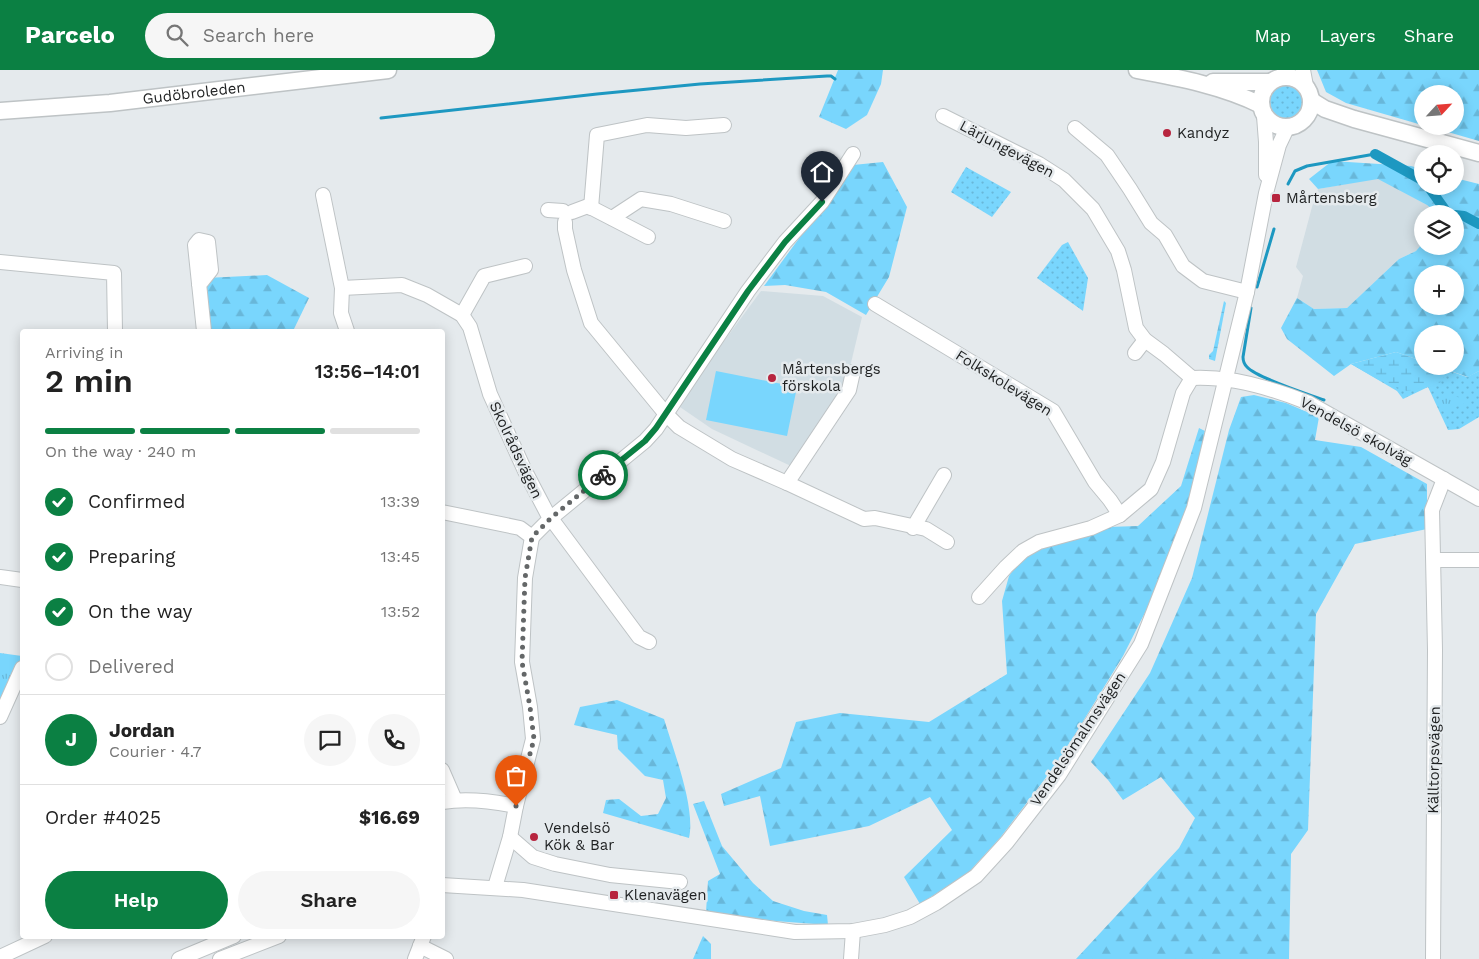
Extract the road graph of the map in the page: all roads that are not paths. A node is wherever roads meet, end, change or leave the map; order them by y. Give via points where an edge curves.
1 (388, 70) edge
2 (1137, 70) edge
3 (1279, 76) edge
4 (1196, 82) junction
5 (1307, 85) edge
6 (0, 111) edge
7 (1263, 111) junction
8 (943, 116) dead end
9 (1354, 119) junction
10 (1303, 121) junction
11 (724, 125) dead end
12 (1075, 128) dead end
13 (1287, 128) junction
14 (1479, 153) edge
15 (853, 154) dead end
16 (1266, 193) junction
17 (323, 195) dead end
18 (591, 208) junction
19 (548, 210) dead end
20 (567, 215) junction
21 (612, 218) junction
22 (724, 221) dead end
23 (648, 237) dead end
24 (0, 262) edge
25 (525, 266) dead end
26 (199, 285) dead end
27 (342, 288) junction
28 (1247, 292) junction
29 (875, 304) dead end
30 (462, 315) junction
31 (115, 329) edge
32 (204, 329) edge
33 (346, 329) edge
34 (1145, 340) junction
35 (1135, 353) dead end
36 (853, 372) dead end
37 (1192, 378) junction
38 (1226, 379) junction
39 (665, 413) junction
40 (944, 475) dead end
41 (1444, 479) junction
42 (787, 483) junction
43 (1479, 499) edge
44 (445, 513) edge
45 (1120, 515) junction
46 (551, 518) junction
47 (913, 528) junction
48 (532, 537) junction
49 (947, 542) dead end
50 (1434, 560) junction
51 (1479, 560) edge
52 (0, 577) edge
53 (20, 580) edge
54 (979, 597) dead end
55 (649, 642) dead end
56 (20, 672) edge
57 (0, 717) edge
58 (445, 783) edge
59 (449, 801) edge
60 (516, 806) junction
61 (510, 837) junction
62 (680, 882) dead end
63 (445, 887) edge
64 (495, 887) junction
65 (853, 931) junction
66 (227, 939) edge
67 (271, 939) edge
68 (22, 942) edge
69 (420, 947) edge
70 (0, 957) edge
71 (179, 959) edge
72 (220, 959) edge
73 (446, 959) edge
74 (851, 959) edge
75 (1433, 959) edge

1 - 6 main road, Gudöbroleden via 110,103
2 - 4 main road
3 - 4 main road
3 - 5 main road
3 - 7 main road via 1264,89 1261,96
4 - 7 main road via 1241,96
5 - 9 main road via 1325,109
5 - 10 main road via 1312,108
7 - 13 main road via 1271,123
7 - 16 street, Vendelsömalmsvägen
8 - 34 street, Lärjungevägen via 1039,164 1064,180 1094,209 1118,251 1136,328
9 - 10 main road
9 - 14 main road
10 - 13 main road
11 - 18 street via 686,128 648,125 597,135
12 - 28 street via 1107,155 1130,189 1144,225 1165,235 1183,266 1203,281
13 - 16 street, Vendelsömalmsvägen
15 - 39 street via 822,202 785,242 748,291
16 - 28 street, Vendelsömalmsvägen
17 - 27 street
18 - 20 street via 588,206
18 - 21 street
19 - 20 street
20 - 39 street via 565,229 574,270 592,323
21 - 22 street via 641,199 671,204
21 - 23 street
24 - 31 street via 114,272
25 - 30 street via 484,276
26 - 32 street
27 - 30 street via 402,285
27 - 33 street via 341,313
28 - 38 street, Vendelsömalmsvägen
29 - 45 street, Folkskolevägen via 1053,410 1095,482
30 - 46 street, Skolrådsvägen via 470,327 490,394 524,471
34 - 35 street
34 - 37 street, Lärjungevägen
36 - 42 street via 849,390
37 - 38 street
37 - 45 street via 1183,393 1163,462 1151,488
38 - 41 street, Vendelsö skolväg via 1281,392 1309,403
38 - 65 street, Vendelsömalmsvägen via 1194,508 1141,644 1059,775 976,876 936,904 910,917
39 - 42 street via 679,427 732,459
39 - 46 street via 645,441
40 - 47 street
41 - 43 street, Vendelsö skolväg
41 - 50 street, Källtorpsvägen via 1432,510
42 - 47 street via 864,519 876,518
44 - 48 street via 520,528
45 - 54 street via 1023,550
46 - 48 street
46 - 55 street, Skolrådsvägen via 639,637
47 - 49 street via 926,530
48 - 60 street via 525,578 522,662 534,739
50 - 51 street
50 - 75 street, Källtorpsvägen
52 - 53 street
56 - 57 street
58 - 59 street
59 - 60 street via 491,801
60 - 61 street
61 - 62 street via 533,857 554,864 610,875
61 - 64 street
63 - 64 street, Vendelsömalmsvägen
64 - 65 street, Vendelsömalmsvägen via 795,932
65 - 74 street
66 - 71 street
67 - 72 street
68 - 70 street
69 - 73 street

